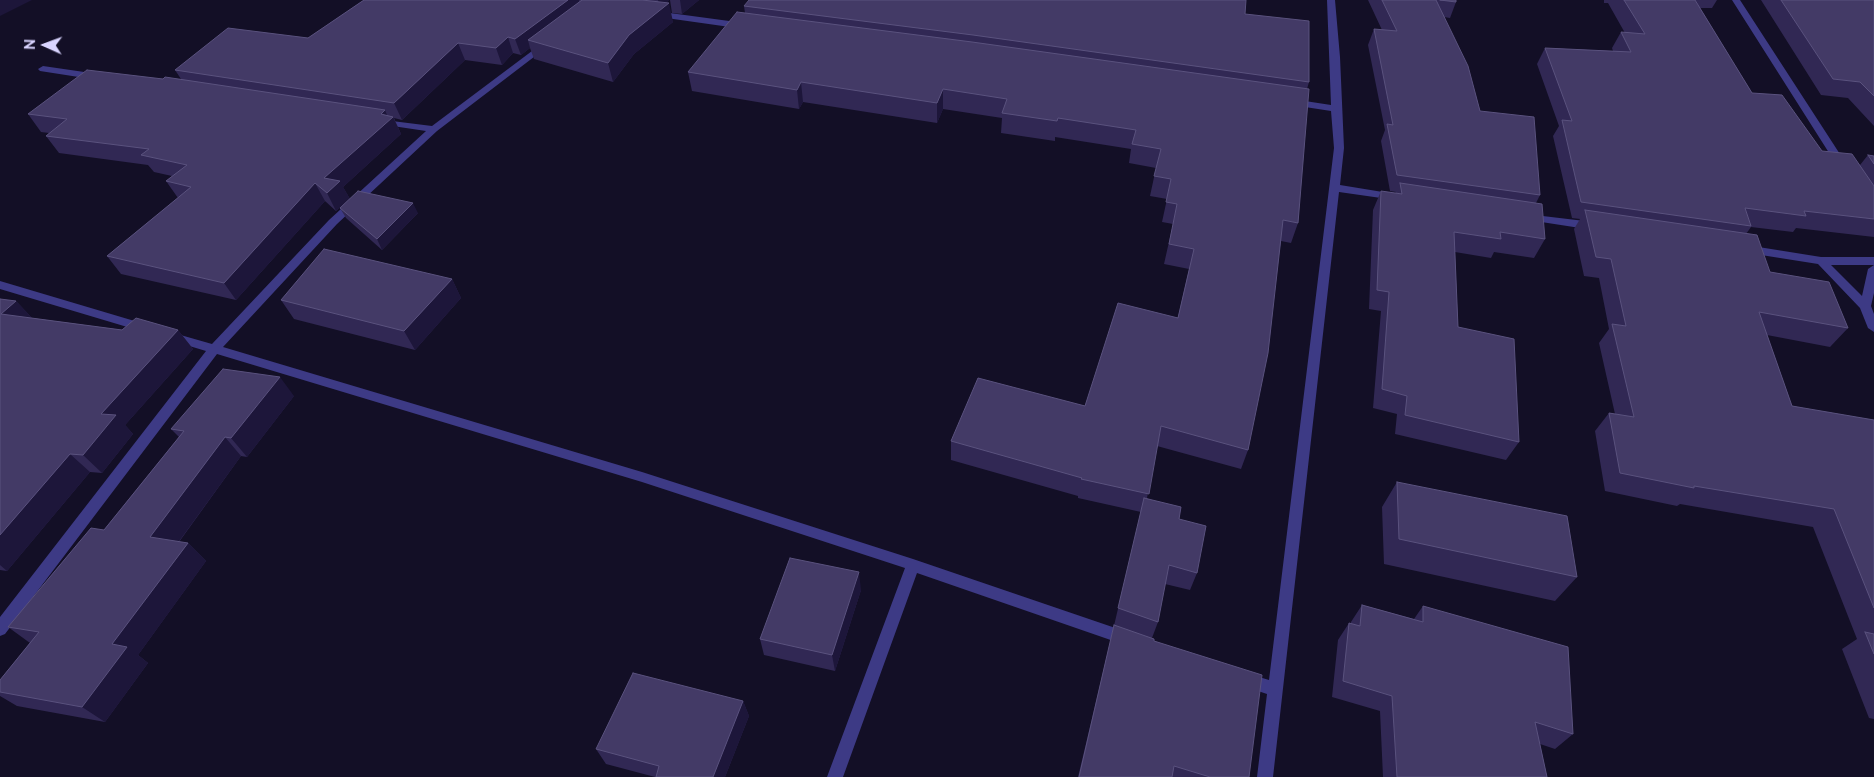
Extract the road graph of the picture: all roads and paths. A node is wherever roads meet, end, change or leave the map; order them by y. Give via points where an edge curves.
1 (1331, 0) edge
2 (1736, 0) edge
3 (646, 13) edge
4 (751, 27) edge
5 (552, 38) edge
6 (43, 69) dead end
7 (112, 79) edge
8 (1286, 102) edge
9 (1336, 109) junction
10 (366, 119) edge
11 (434, 129) junction
12 (1847, 172) edge
13 (1336, 188) junction
14 (1404, 198) edge
15 (1510, 214) edge
16 (1608, 229) edge
17 (1734, 248) edge
18 (1821, 261) junction
19 (1874, 261) edge
20 (1874, 269) edge
21 (0, 284) edge
22 (1866, 306) junction
23 (1874, 328) edge
24 (214, 349) junction
25 (913, 565) junction
26 (0, 629) edge
27 (1136, 642) edge
28 (1229, 674) edge
29 (1276, 690) junction
30 (834, 777) edge
31 (1265, 777) edge

1 - 9 street
2 - 12 street
3 - 4 street via 667,11
5 - 11 street
6 - 7 street
8 - 9 street
9 - 13 street via 1339,148
10 - 11 street
11 - 24 street via 333,222
13 - 14 street
13 - 29 street
15 - 16 street
17 - 18 street
18 - 19 street
18 - 22 street
20 - 22 street
21 - 24 street
22 - 23 street
24 - 25 street via 642,477
24 - 26 street
25 - 27 street
25 - 30 street
28 - 29 street
29 - 31 street

